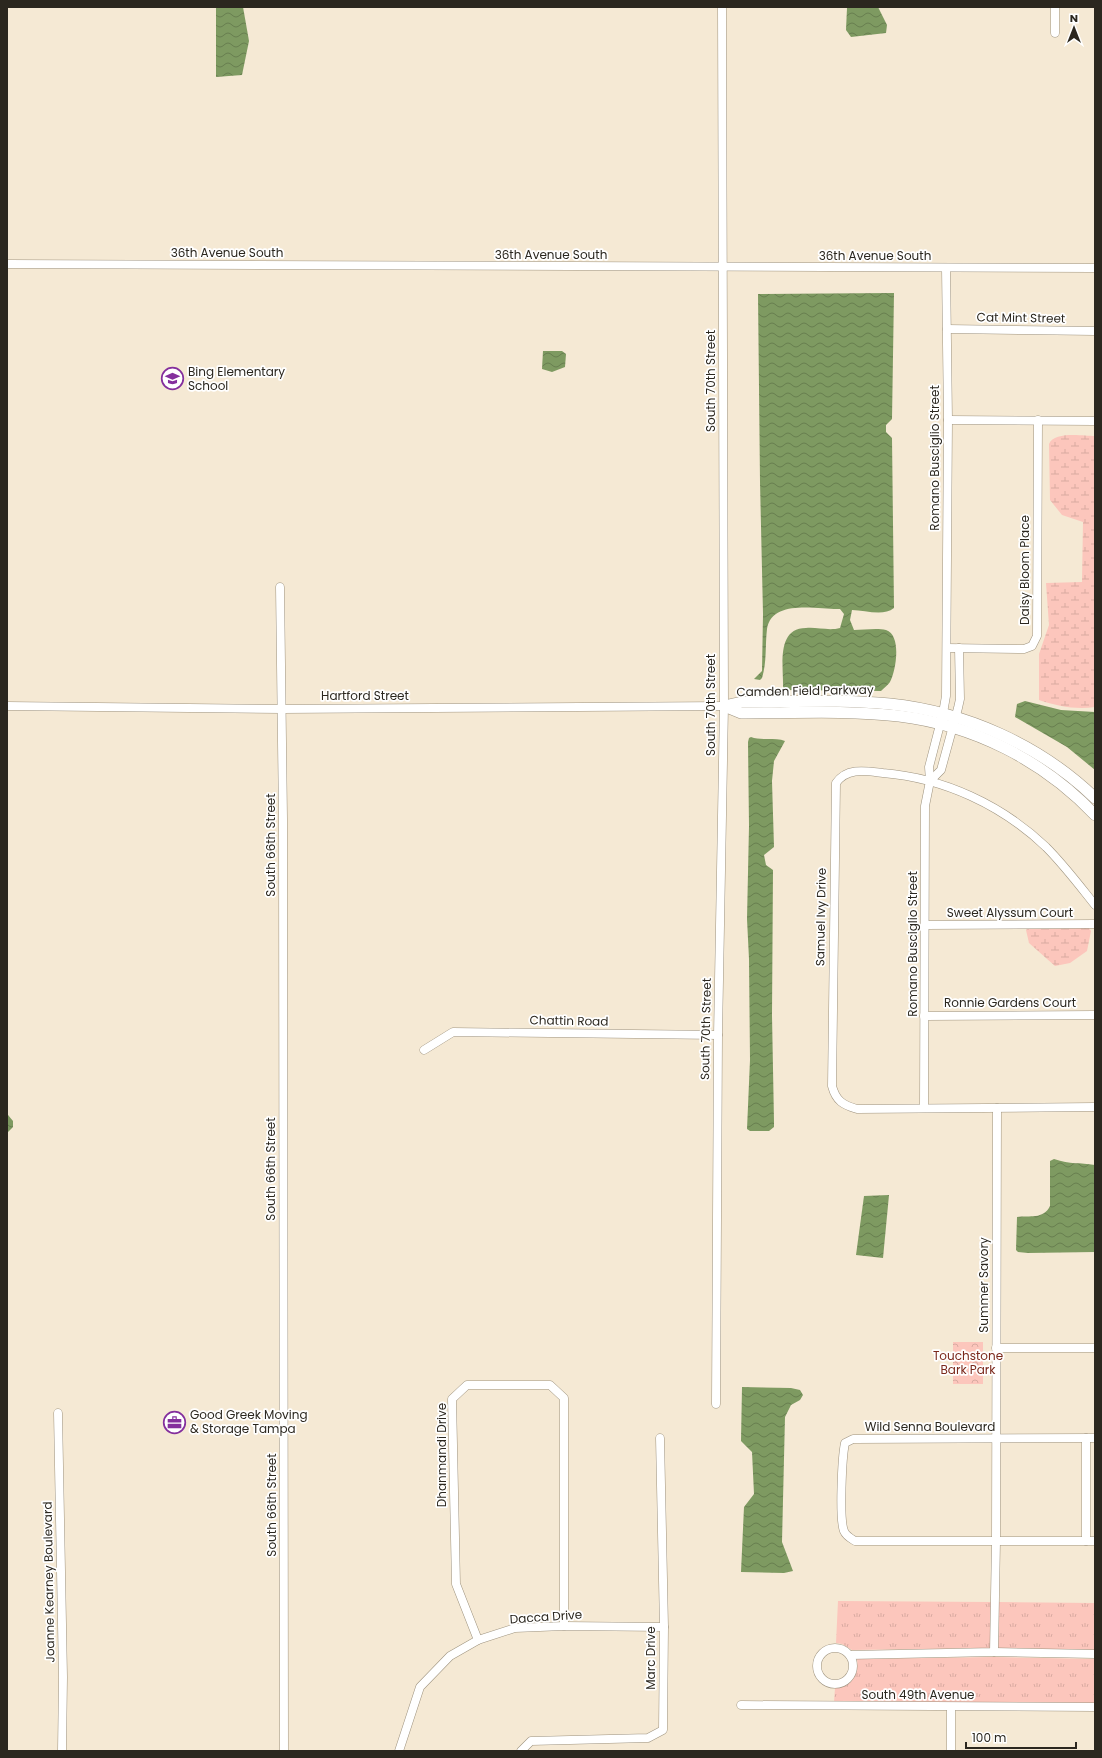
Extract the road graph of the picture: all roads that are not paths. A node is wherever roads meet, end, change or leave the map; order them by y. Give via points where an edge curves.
1 (722, 7) edge
2 (1055, 7) edge
3 (1055, 33) dead end
4 (7, 264) edge
5 (723, 268) junction
6 (946, 268) junction
7 (1095, 268) edge
8 (947, 329) junction
9 (1095, 331) edge
10 (948, 420) junction
11 (1038, 420) junction
12 (1095, 421) edge
13 (280, 587) dead end
14 (947, 648) junction
15 (959, 648) junction
16 (7, 706) edge
17 (724, 706) junction
18 (282, 709) junction
19 (942, 719) junction
20 (954, 722) junction
21 (930, 781) junction
22 (1095, 798) edge
23 (1095, 815) edge
24 (1095, 905) edge
25 (1095, 924) edge
26 (925, 925) junction
27 (1095, 1015) edge
28 (924, 1016) junction
29 (718, 1035) junction
30 (424, 1050) dead end
31 (1095, 1107) edge
32 (924, 1108) junction
33 (997, 1108) junction
34 (996, 1348) junction
35 (1095, 1348) edge
36 (716, 1404) dead end
37 (58, 1413) dead end
38 (660, 1438) dead end
39 (995, 1438) junction
40 (1091, 1438) edge
41 (996, 1541) junction
42 (1086, 1541) junction
43 (1095, 1541) edge
44 (564, 1626) junction
45 (664, 1627) junction
46 (478, 1640) junction
47 (994, 1652) junction
48 (1095, 1654) edge
49 (850, 1655) junction
50 (741, 1706) dead end
51 (951, 1707) junction
52 (1095, 1707) edge
53 (62, 1751) edge
54 (284, 1751) edge
55 (400, 1751) edge
56 (521, 1751) edge
57 (951, 1751) edge

1 - 5 street, South 70th Street
2 - 3 street
4 - 5 street, 36th Avenue South
5 - 6 street, 36th Avenue South
5 - 17 street, South 70th Street
6 - 7 street, 36th Avenue South
6 - 8 street, Romano Busciglio Street
8 - 9 street, Cat Mint Street
8 - 10 street, Romano Busciglio Street
10 - 11 street
10 - 14 street, Romano Busciglio Street
11 - 12 street
11 - 15 street, Daisy Bloom Place via 1037,636 1032,646 1024,649
13 - 18 street, South 66th Street
14 - 15 street
14 - 19 street, Romano Busciglio Street via 946,696
15 - 20 street, Romano Busciglio Street via 960,699
16 - 18 street, Hartford Street
17 - 18 street, Hartford Street
17 - 19 street, Camden Field Parkway via 742,702 877,703 906,706
17 - 29 street, South 70th Street
18 - 54 street, South 66th Street
19 - 20 street, Camden Field Parkway
19 - 21 street, Romano Busciglio Street via 929,767
20 - 21 street, Romano Busciglio Street via 941,770
20 - 22 street, Camden Field Parkway via 1004,735 1030,749 1070,776
20 - 23 street, Camden Field Parkway via 1030,762 1063,785
21 - 24 street, Samuel Ivy Drive via 971,796 1013,820 1056,858
21 - 26 street, Romano Busciglio Street via 925,806
21 - 32 street, Samuel Ivy Drive via 899,774 850,772 841,775 836,782 835,795 832,1086 834,1095 838,1101 857,1109
25 - 26 street, Sweet Alyssum Court
26 - 28 street, Romano Busciglio Street
27 - 28 street, Ronnie Gardens Court
28 - 32 street, Romano Busciglio Street
29 - 30 street, Chattin Road via 453,1032
29 - 36 street, South 70th Street
31 - 33 street, Samuel Ivy Drive
32 - 33 street, Samuel Ivy Drive
33 - 34 street, Summer Savory
34 - 35 street
34 - 39 street, Summer Savory
37 - 53 street, Joanne Kearney Boulevard
38 - 45 street, Marc Drive
39 - 40 street, Wild Senna Boulevard
39 - 41 street, Summer Savory
39 - 41 street, Wild Senna Boulevard via 853,1439 845,1443 842,1492 843,1530 848,1538 855,1541
40 - 42 street
41 - 42 street, Wild Senna Boulevard
41 - 47 street, Summer Savory
42 - 43 street, Wild Senna Boulevard
44 - 45 street, Dacca Drive
44 - 46 street, Dacca Drive via 515,1628
44 - 46 street, Dhanmandi Drive via 564,1398 550,1385 467,1385 452,1399 456,1584
45 - 56 street, Marc Drive via 663,1730 648,1738 531,1741
46 - 55 street, Dacca Drive via 450,1656 420,1687
47 - 48 street
47 - 49 street
49 - 49 street via 846,1650 834,1647 823,1652 817,1668 822,1678 833,1684 850,1678 854,1666
50 - 51 street, South 49th Avenue
51 - 52 street, South 49th Avenue
51 - 57 street

